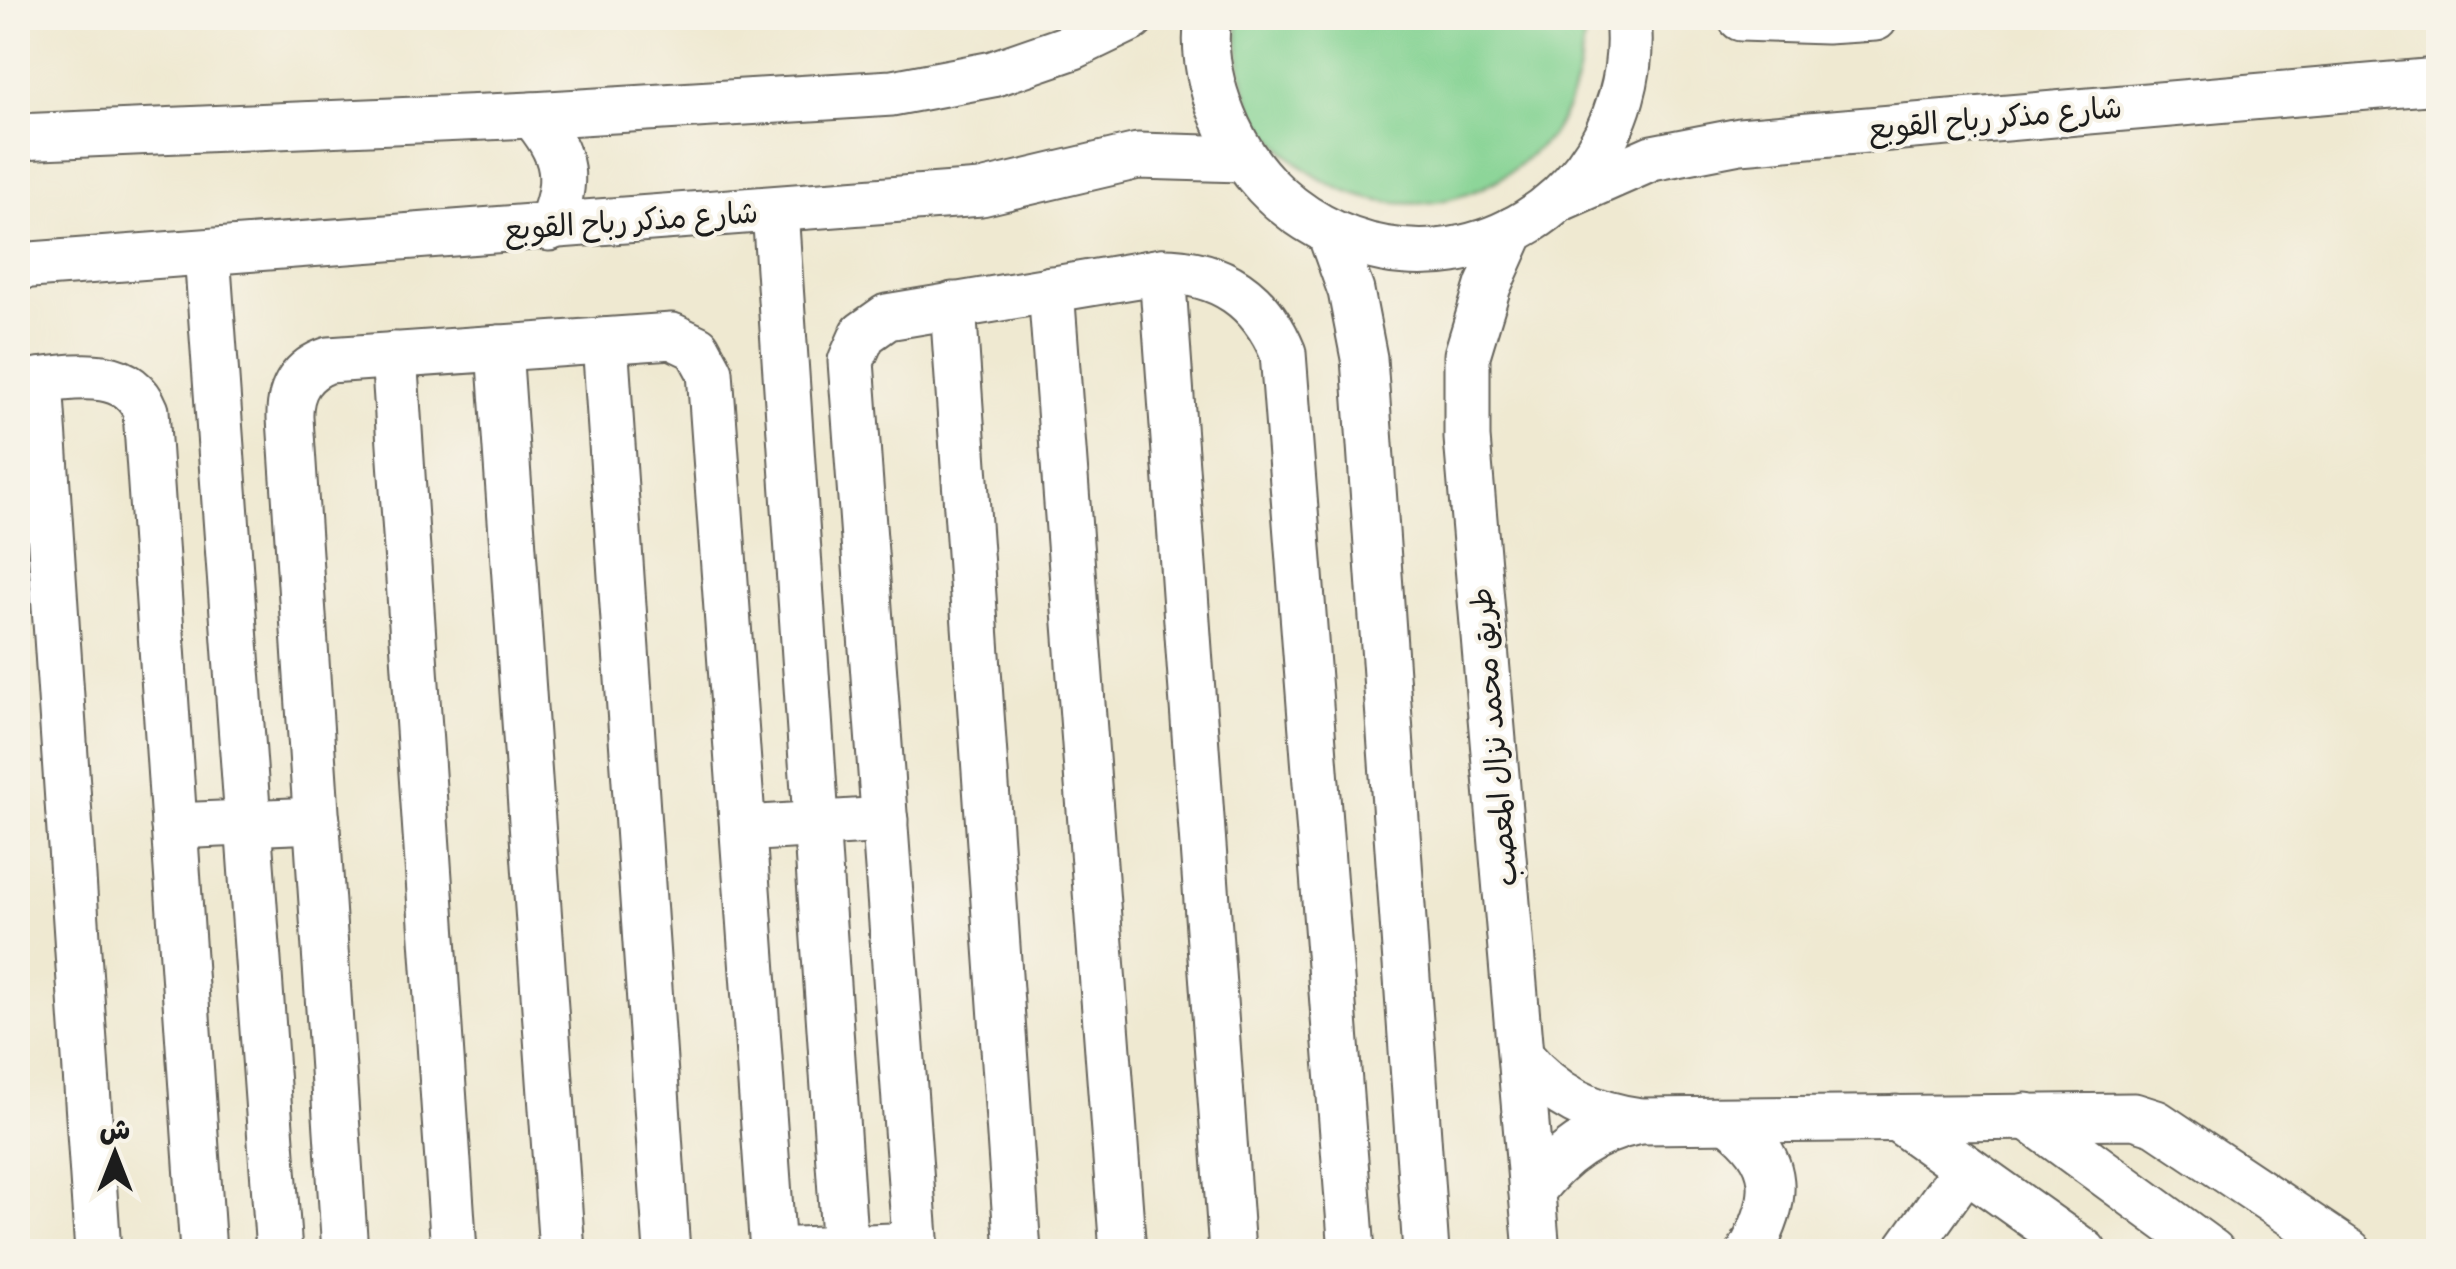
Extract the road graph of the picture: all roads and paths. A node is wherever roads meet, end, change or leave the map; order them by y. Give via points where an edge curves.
1 (1132, 18) edge
2 (1208, 18) edge
3 (1628, 18) edge
4 (1740, 18) edge
5 (1875, 18) edge
6 (2438, 81) edge
7 (532, 116) junction
8 (18, 138) edge
9 (1242, 159) junction
10 (1562, 198) junction
11 (774, 210) junction
12 (549, 228) junction
13 (1513, 230) junction
14 (1330, 234) junction
15 (207, 253) junction
16 (18, 266) edge
17 (1162, 271) junction
18 (1051, 289) junction
19 (953, 306) junction
20 (605, 341) junction
21 (500, 348) junction
22 (394, 355) junction
23 (29, 382) edge
24 (317, 820) junction
25 (885, 820) junction
26 (248, 824) junction
27 (816, 824) junction
28 (174, 826) junction
29 (743, 829) junction
30 (1522, 1058) junction
31 (2026, 1116) junction
32 (1896, 1118) junction
33 (1640, 1121) junction
34 (1731, 1122) junction
35 (1966, 1168) junction
36 (1532, 1191) junction
37 (2060, 1245) edge
38 (916, 1248) edge
39 (845, 1250) edge
40 (332, 1251) edge
41 (773, 1251) edge
42 (98, 1252) edge
43 (203, 1252) edge
44 (278, 1252) edge
45 (454, 1252) edge
46 (562, 1252) edge
47 (667, 1252) edge
48 (1018, 1252) edge
49 (1122, 1252) edge
50 (1232, 1252) edge
51 (1352, 1252) edge
52 (1426, 1252) edge
53 (1536, 1252) edge
54 (1750, 1252) edge
55 (1906, 1252) edge
56 (2212, 1252) edge
57 (2349, 1252) edge

1 - 7 street via 993,74 892,93
2 - 9 street via 1212,94
3 - 10 street via 1631,47 1622,103 1598,154
4 - 5 street
6 - 10 street, شارع مذكر رباح القوبع via 1740,141 1652,158
7 - 8 street
7 - 12 street via 552,139 562,168 562,200
9 - 11 street, شارع مذكر رباح القوبع via 1138,156 982,193
9 - 14 street via 1281,202
10 - 13 street
11 - 12 street, شارع مذكر رباح القوبع
11 - 27 street
12 - 15 street, شارع مذكر رباح القوبع
13 - 14 street via 1453,250 1390,250
13 - 30 street, طريق محمد نزال المعصب via 1467,355 1467,438
14 - 52 street via 1351,291 1364,358
15 - 16 street, شارع مذكر رباح القوبع
15 - 26 street
17 - 18 street
17 - 50 street
17 - 51 street via 1188,271 1237,290 1273,329 1288,379
18 - 19 street
18 - 49 street
19 - 25 street via 874,323 852,361
19 - 48 street
20 - 21 street
20 - 29 street via 686,340 710,372
20 - 47 street
21 - 22 street
21 - 46 street
22 - 24 street via 317,364 298,381 289,405
22 - 45 street
23 - 28 street via 109,378 132,388 146,411
23 - 42 street
24 - 26 street
24 - 40 street
25 - 27 street
25 - 38 street
26 - 28 street
26 - 44 street
27 - 29 street
27 - 39 street
28 - 43 street
29 - 41 street
30 - 33 street via 1574,1103
30 - 36 street, طريق محمد نزال المعصب
31 - 32 street
31 - 56 street
31 - 57 street via 2134,1116 2156,1124
32 - 34 street
32 - 35 street
33 - 34 street
33 - 36 street via 1578,1144
34 - 54 street via 1761,1150 1771,1180 1770,1212
35 - 37 street
35 - 55 street
36 - 53 street, طريق محمد نزال المعصب
38 - 39 street
39 - 41 street

